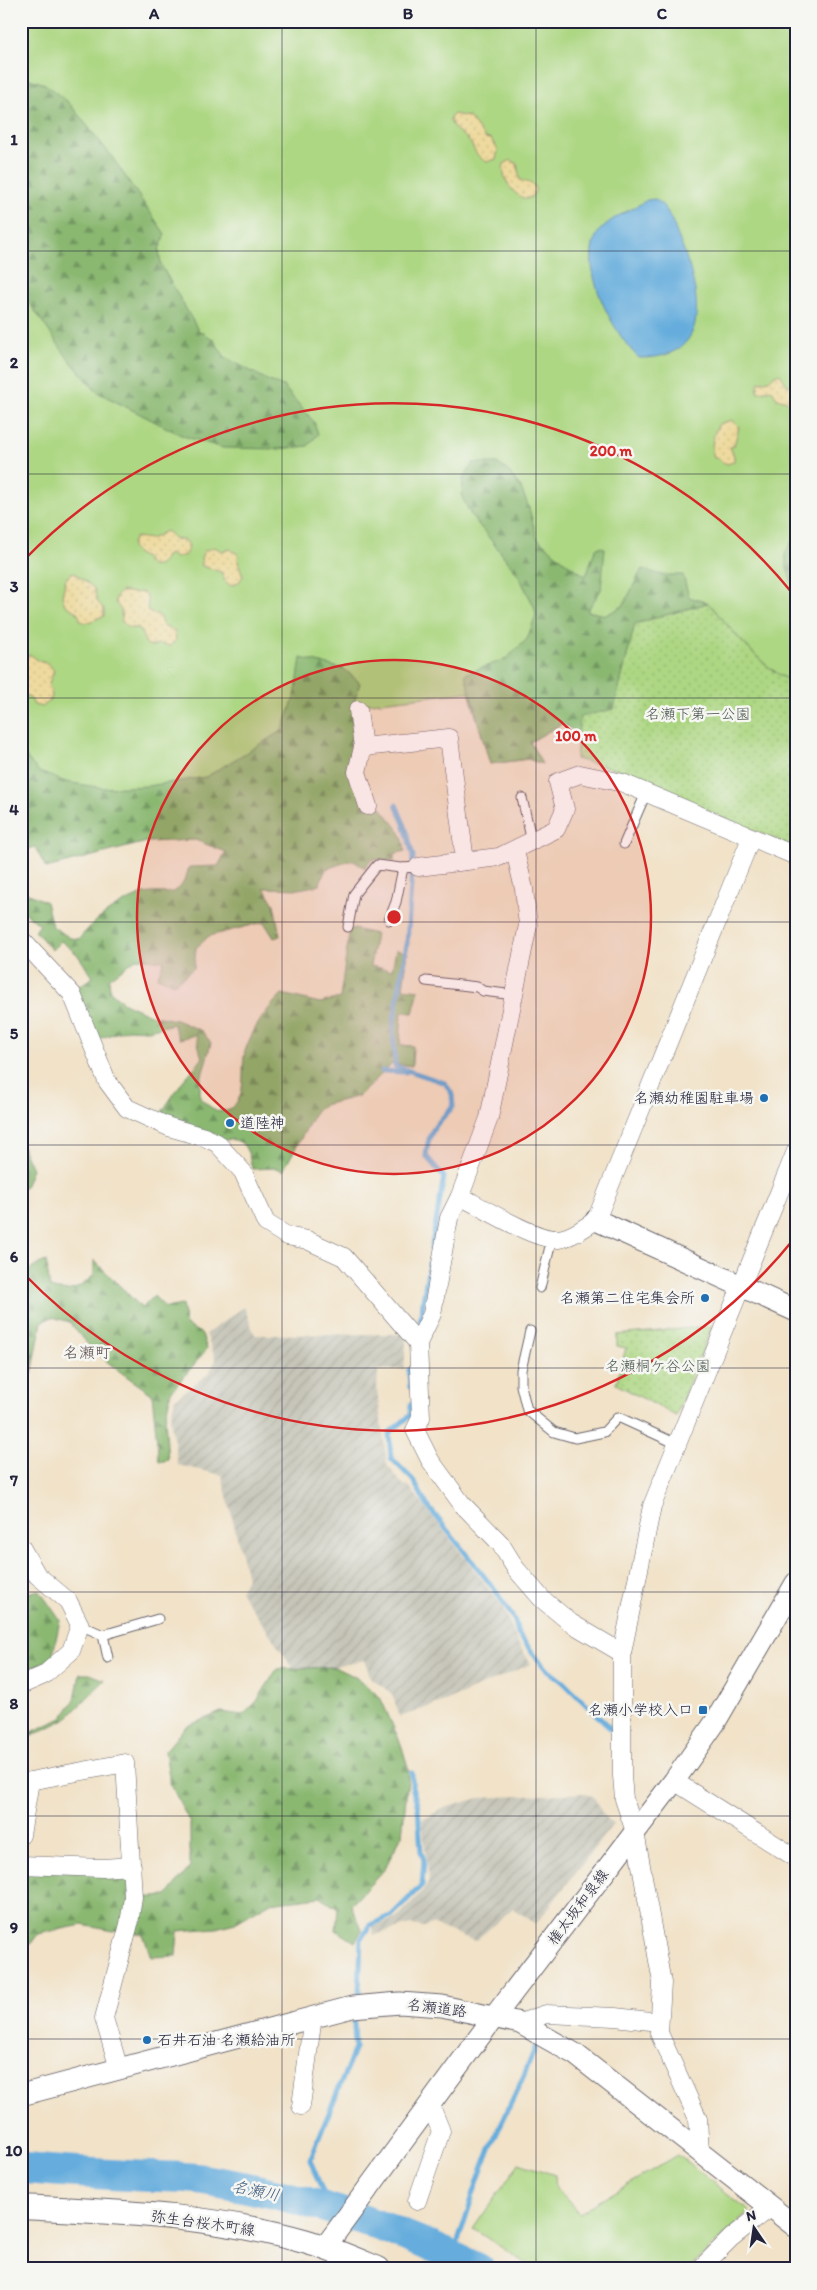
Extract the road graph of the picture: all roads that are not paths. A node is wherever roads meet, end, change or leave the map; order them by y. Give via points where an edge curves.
1 (358, 710) dead end
2 (363, 747) junction
3 (646, 793) junction
4 (522, 798) dead end
5 (368, 806) dead end
6 (751, 838) junction
7 (532, 842) junction
8 (624, 844) dead end
9 (515, 851) junction
10 (796, 856) edge
11 (465, 861) junction
12 (410, 867) junction
13 (389, 920) dead end
14 (348, 928) dead end
15 (21, 939) edge
16 (426, 981) dead end
17 (514, 995) junction
18 (796, 1151) edge
19 (460, 1196) junction
20 (596, 1220) junction
21 (552, 1238) junction
22 (742, 1286) junction
23 (540, 1288) dead end
24 (796, 1311) edge
25 (530, 1332) dead end
26 (418, 1343) junction
27 (676, 1444) junction
28 (21, 1547) edge
29 (796, 1583) edge
30 (158, 1619) dead end
31 (80, 1625) junction
32 (103, 1636) junction
33 (622, 1653) junction
34 (108, 1658) dead end
35 (21, 1685) edge
36 (674, 1781) junction
37 (635, 1832) junction
38 (21, 1835) edge
39 (796, 1858) edge
40 (21, 1865) edge
41 (132, 1866) junction
42 (313, 2016) junction
43 (494, 2017) junction
44 (659, 2022) junction
45 (520, 2023) junction
46 (119, 2069) junction
47 (21, 2095) edge
48 (430, 2104) junction
49 (301, 2106) dead end
50 (700, 2152) junction
51 (417, 2201) dead end
52 (21, 2207) edge
53 (770, 2207) junction
54 (793, 2220) edge
55 (325, 2247) junction
56 (378, 2269) edge
57 (700, 2269) edge

1 - 2 street
2 - 5 street via 357,772
2 - 11 street via 448,738
3 - 6 street
3 - 7 street via 623,783 580,774 558,782 565,809 561,820 556,829
3 - 8 lane
4 - 7 lane
6 - 10 street
6 - 20 street
7 - 9 street
9 - 11 street via 499,857
9 - 17 street via 528,925
11 - 12 street
12 - 13 lane
12 - 14 lane via 377,865 372,869 354,894
15 - 26 street via 72,994 107,1080 127,1108 217,1143 243,1172 266,1223 287,1236 307,1240 344,1257
16 - 17 lane
17 - 19 street via 489,1118
18 - 22 street
19 - 21 street via 540,1237
19 - 26 street via 449,1218 432,1314
20 - 21 street via 572,1235
20 - 22 street
21 - 23 lane
22 - 24 street
22 - 27 street
25 - 27 lane via 521,1370 521,1386 528,1410 554,1432 575,1438 604,1432 618,1417
26 - 33 street via 421,1418 415,1430 430,1460 462,1504 500,1543 516,1569 542,1599 572,1624
27 - 33 street via 652,1506
28 - 31 street via 31,1571 68,1601
29 - 36 street, 権太坂和泉線 via 714,1724
30 - 32 lane
31 - 32 lane
31 - 35 street via 71,1651 44,1675
32 - 34 lane
33 - 37 street via 622,1776 624,1799
36 - 37 street, 権太坂和泉線
36 - 39 street
37 - 43 street, 権太坂和泉線
37 - 44 street via 662,1983
38 - 41 street via 30,1781 125,1764
40 - 41 street
41 - 46 street via 133,1896 129,1924 104,2018
42 - 43 street, 名瀬道路 via 352,2007 400,2003 442,2006
42 - 46 street, 名瀬道路
42 - 49 street
43 - 45 street, 名瀬道路
43 - 48 street, 権太坂和泉線
44 - 45 street via 546,2014
44 - 50 street via 658,2033 698,2119
45 - 50 street, 名瀬道路 via 575,2054
46 - 47 street, 名瀬道路
48 - 51 street via 442,2131
48 - 55 street, 権太坂和泉線
50 - 53 street, 名瀬道路
52 - 55 main road, 弥生台桜木町線 via 126,2212 214,2222
53 - 54 street, 名瀬道路
53 - 57 street via 731,2238
55 - 56 main road, 弥生台桜木町線

